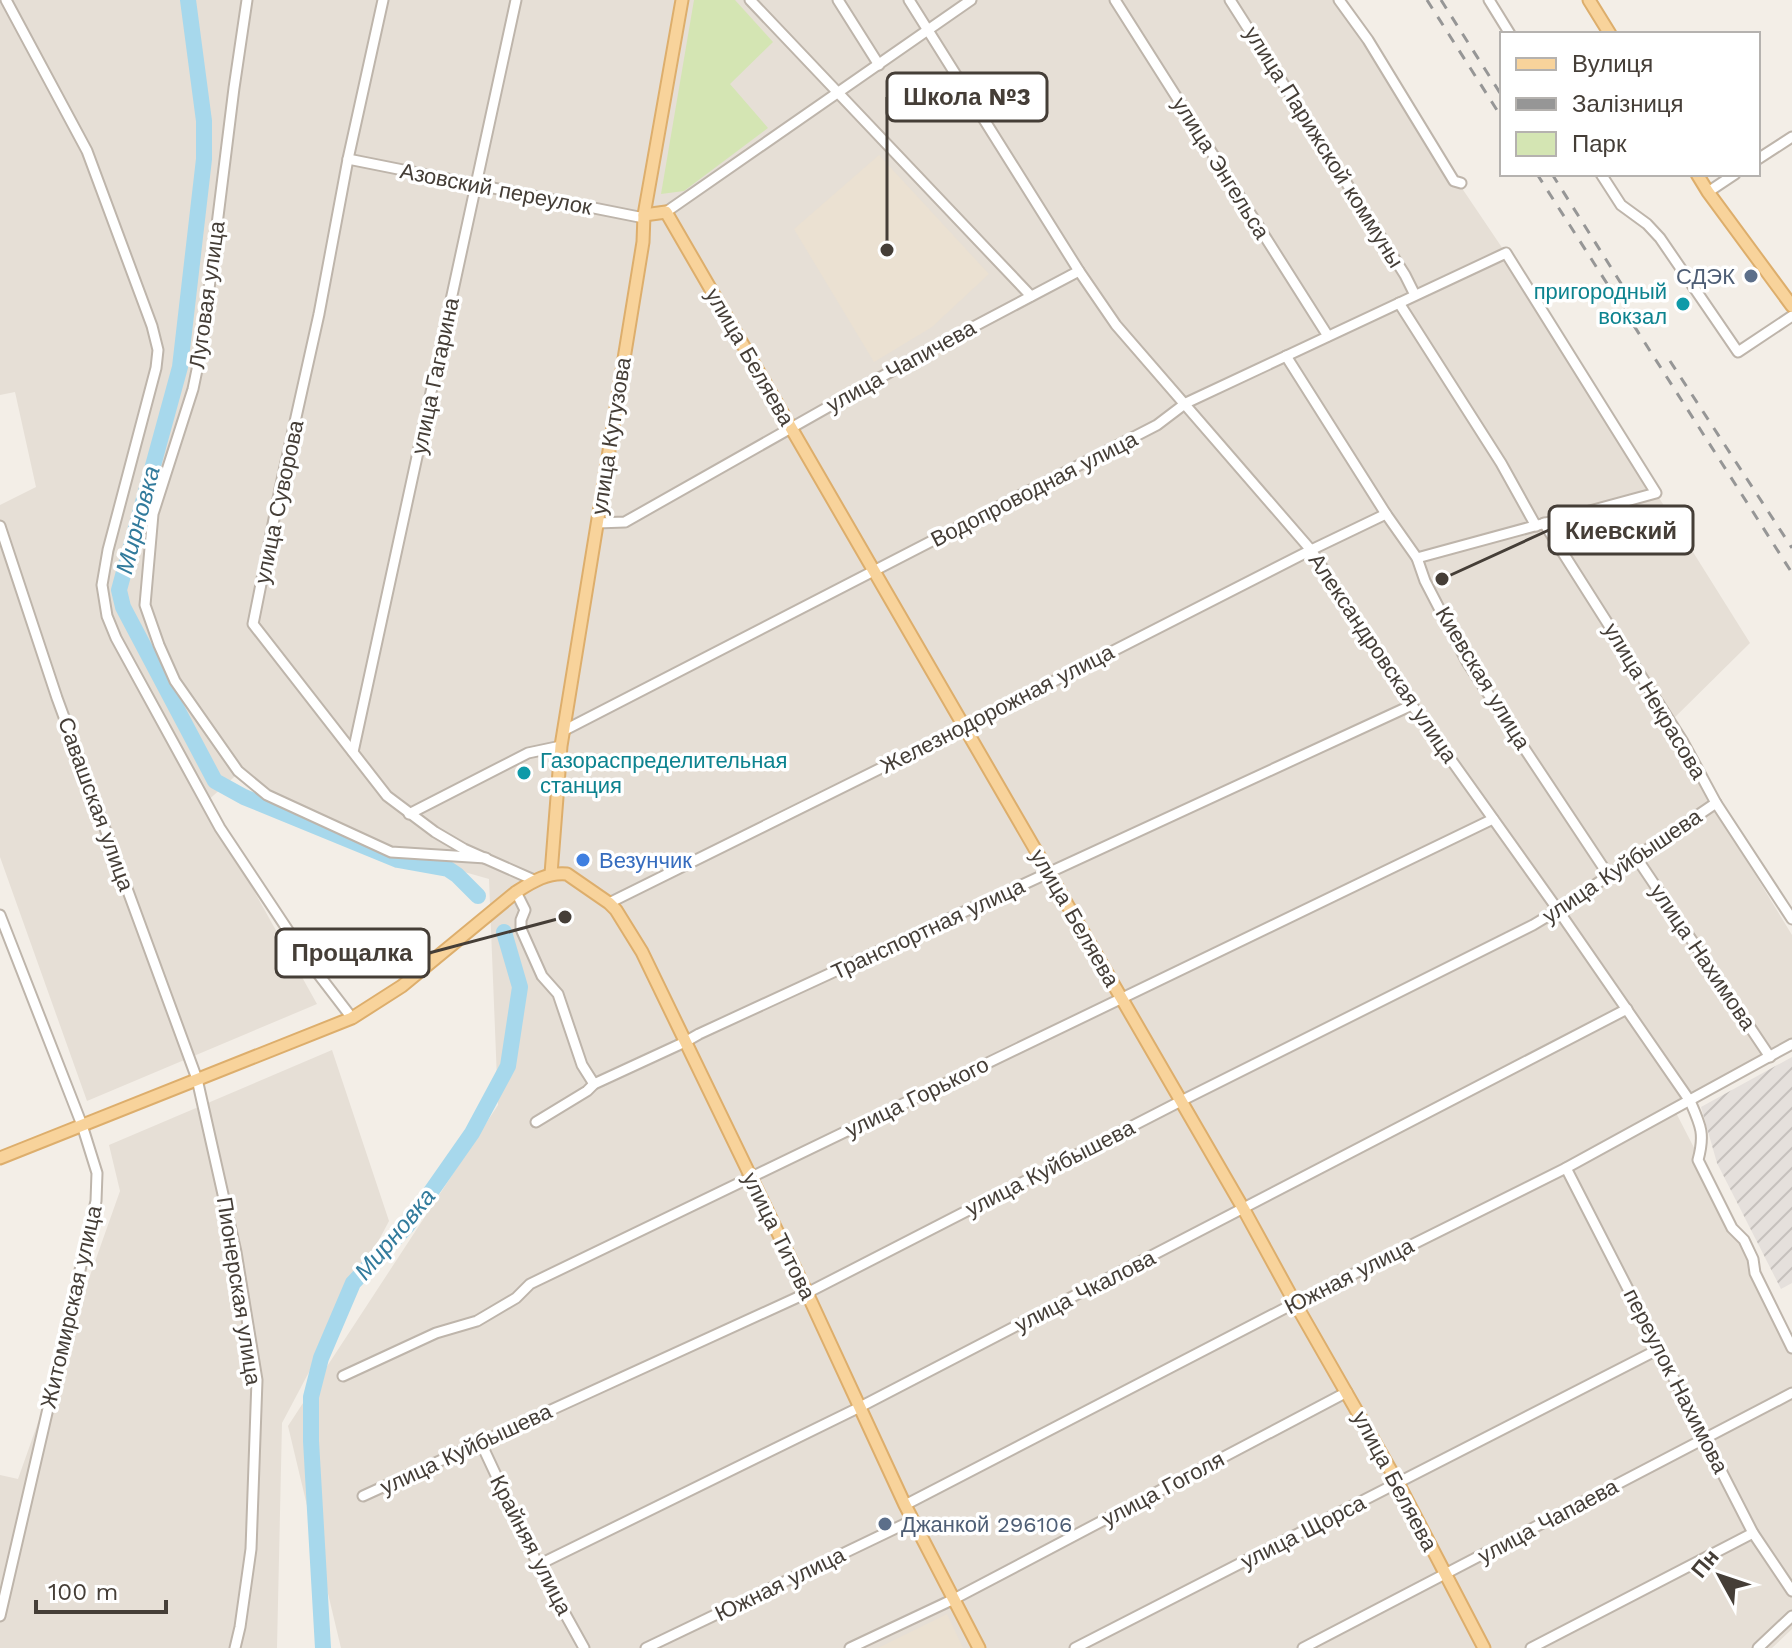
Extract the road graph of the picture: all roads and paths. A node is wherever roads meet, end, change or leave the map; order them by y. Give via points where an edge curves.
1 (6, 0) edge
2 (247, 0) edge
3 (383, 0) edge
4 (516, 0) edge
5 (682, 0) edge
6 (750, 0) edge
7 (838, 0) edge
8 (909, 0) edge
9 (971, 0) edge
10 (1115, 0) edge
11 (1230, 0) edge
12 (1339, 0) edge
13 (1489, 0) edge
14 (1589, 0) edge
15 (929, 30) junction
16 (1509, 32) edge
17 (1609, 32) edge
18 (879, 65) junction
19 (838, 94) junction
20 (1792, 137) edge
21 (1760, 158) edge
22 (348, 159) junction
23 (1602, 176) edge
24 (1698, 176) edge
25 (1732, 176) edge
26 (1461, 183) dead end
27 (477, 185) junction
28 (1708, 192) junction
29 (666, 212) junction
30 (644, 217) junction
31 (1079, 271) junction
32 (1415, 295) junction
33 (1031, 296) junction
34 (1399, 303) junction
35 (1792, 306) edge
36 (1792, 316) edge
37 (1328, 336) junction
38 (1286, 356) junction
39 (1186, 403) junction
40 (790, 427) junction
41 (1386, 514) junction
42 (597, 523) junction
43 (1540, 524) junction
44 (0, 526) edge
45 (1311, 550) junction
46 (1417, 558) junction
47 (874, 572) junction
48 (1412, 705) junction
49 (964, 727) junction
50 (563, 731) junction
51 (561, 746) junction
52 (353, 752) junction
53 (1716, 803) junction
54 (409, 814) junction
55 (1493, 819) junction
56 (1636, 857) junction
57 (486, 858) junction
58 (551, 874) junction
59 (1049, 874) junction
60 (1609, 876) junction
61 (534, 880) junction
62 (516, 892) junction
63 (609, 903) junction
64 (1558, 910) junction
65 (0, 915) edge
66 (1792, 919) edge
67 (1122, 999) junction
68 (1627, 1009) junction
69 (352, 1018) junction
70 (685, 1042) junction
71 (1792, 1044) edge
72 (1770, 1057) junction
73 (197, 1079) junction
74 (594, 1084) junction
75 (1181, 1101) junction
76 (1690, 1101) junction
77 (536, 1122) dead end
78 (82, 1125) junction
79 (0, 1158) edge
80 (1566, 1168) junction
81 (751, 1179) junction
82 (1243, 1208) junction
83 (807, 1293) junction
84 (1295, 1303) junction
85 (1792, 1348) edge
86 (1659, 1349) junction
87 (343, 1376) dead end
88 (1347, 1392) junction
89 (1792, 1393) edge
90 (860, 1407) junction
91 (1706, 1438) junction
92 (480, 1441) junction
93 (1398, 1483) junction
94 (363, 1496) dead end
95 (905, 1505) junction
96 (913, 1520) junction
97 (1753, 1533) junction
98 (538, 1565) junction
99 (1445, 1575) junction
100 (1792, 1591) edge
101 (954, 1599) junction
102 (0, 1616) edge
103 (1792, 1616) edge
104 (235, 1648) edge
105 (584, 1648) edge
106 (646, 1648) edge
107 (850, 1648) edge
108 (979, 1648) edge
109 (1075, 1648) edge
110 (1303, 1648) edge
111 (1484, 1648) edge
112 (1531, 1648) edge
113 (1758, 1648) edge

1 - 69 street via 87,151 158,350 108,550 102,585 107,616 220,828
2 - 57 street, Луговая улица via 207,321 193,389 153,514 145,605 175,681 238,771 267,795 391,852
3 - 22 street, улица Суворова
4 - 27 street, улица Гагарина
5 - 30 main road, улица Кутузова
6 - 19 street
7 - 18 street
8 - 15 street, Александровская улица
9 - 15 street
10 - 37 street, улица Энгельса
11 - 32 street, улица Парижской коммуны
12 - 26 street via 1454,181
13 - 16 street
14 - 17 main road
15 - 18 street
15 - 31 street, Александровская улица
18 - 19 street
19 - 29 street
19 - 33 street
20 - 21 street
22 - 27 street, Азовский переулок
22 - 52 street, улица Суворова via 253,624
23 - 36 street via 1621,205 1660,238 1738,352
24 - 28 main road
25 - 28 street
27 - 30 street, Азовский переулок
27 - 52 street, улица Гагарина
28 - 35 main road
29 - 30 main road
29 - 40 main road, улица Беляева
30 - 42 main road, улица Кутузова
31 - 33 street, улица Чапичева
31 - 39 street, Александровская улица via 1116,325
32 - 34 street, Водопроводная улица
32 - 43 street, Водопроводная улица via 1506,253 1656,493
33 - 40 street, улица Чапичева
34 - 37 street, Водопроводная улица
34 - 43 street, улица Некрасова
37 - 38 street, Водопроводная улица
38 - 39 street, Водопроводная улица
38 - 41 street, Киевская улица
39 - 45 street, Александровская улица
39 - 47 street, Водопроводная улица via 1157,425
40 - 42 street, улица Чапичева via 625,522
40 - 47 main road, улица Беляева
41 - 45 street, Железнодорожная улица
41 - 46 street, Киевская улица
42 - 50 main road, улица Кутузова
43 - 46 street
43 - 53 street, улица Некрасова via 1683,742
44 - 73 street, Савашская улица via 57,698
45 - 48 street, Александровская улица
45 - 49 street, Железнодорожная улица
46 - 60 street, Киевская улица via 1467,662
47 - 49 main road, улица Беляева
47 - 50 street, Водопроводная улица
48 - 55 street, Александровская улица
48 - 59 street, Транспортная улица
49 - 59 main road, улица Беляева
49 - 63 street, Железнодорожная улица
50 - 51 main road, улица Кутузова
51 - 54 street via 528,753
51 - 58 main road, улица Кутузова
52 - 54 street, улица Суворова via 387,796
53 - 56 street, улица Куйбышева
53 - 66 street, улица Некрасова
54 - 57 street, улица Суворова
55 - 64 street, Александровская улица
55 - 67 street, улица Горького
56 - 60 street, улица Куйбышева
56 - 72 street, улица Нахимова
57 - 61 street, улица Суворова
58 - 61 main road
58 - 63 main road, улица Титова via 567,874
59 - 67 main road, улица Беляева
59 - 70 street, Транспортная улица
60 - 64 street, улица Куйбышева
61 - 62 main road
62 - 69 main road via 402,986
62 - 74 street via 525,910 521,929 542,976 558,994 582,1065
63 - 70 main road, улица Титова via 642,952
64 - 68 street, Александровская улица
64 - 75 street, улица Куйбышева
65 - 78 street, Житомирская улица
67 - 75 main road, улица Беляева
67 - 81 street, улица Горького
68 - 76 street, Александровская улица
68 - 82 street, улица Чкалова
69 - 73 main road
70 - 74 street, Транспортная улица
70 - 81 main road, улица Титова
71 - 72 street, Южная улица
72 - 76 street, Южная улица
73 - 78 main road
73 - 104 street, Пионерская улица via 236,1252 257,1380 251,1549
74 - 77 street, Транспортная улица
75 - 82 main road, улица Беляева
75 - 83 street, улица Куйбышева
76 - 80 street, Южная улица
76 - 85 street, Александровская улица via 1703,1141 1698,1160 1732,1228 1744,1240
78 - 79 main road
78 - 102 street, Житомирская улица via 97,1173 96,1201
80 - 84 street, Южная улица
80 - 86 street, переулок Нахимова
81 - 83 main road, улица Титова
81 - 87 street, улица Горького via 530,1284 477,1321 436,1333
82 - 84 main road, улица Беляева
82 - 90 street, улица Чкалова
83 - 90 main road, улица Титова
83 - 92 street, улица Куйбышева
84 - 88 main road, улица Беляева
84 - 95 street, Южная улица
86 - 91 street, переулок Нахимова
86 - 93 street, улица Щорса
88 - 93 main road, улица Беляева
88 - 101 street, улица Гоголя
89 - 91 street, улица Чапаева
90 - 95 main road, улица Титова
90 - 98 street, улица Чкалова
91 - 97 street, переулок Нахимова
91 - 99 street, улица Чапаева
92 - 94 street, улица Куйбышева
92 - 98 street, Крайняя улица
93 - 99 main road, улица Беляева
93 - 109 street, улица Щорса
95 - 96 main road, улица Титова
96 - 101 main road, улица Титова
96 - 106 street, Южная улица
97 - 100 street, переулок Нахимова
97 - 112 street
98 - 105 street, Крайняя улица
99 - 110 street, улица Чапаева
99 - 111 main road, улица Беляева
101 - 107 street, улица Гоголя
101 - 108 main road, улица Титова
103 - 113 street

